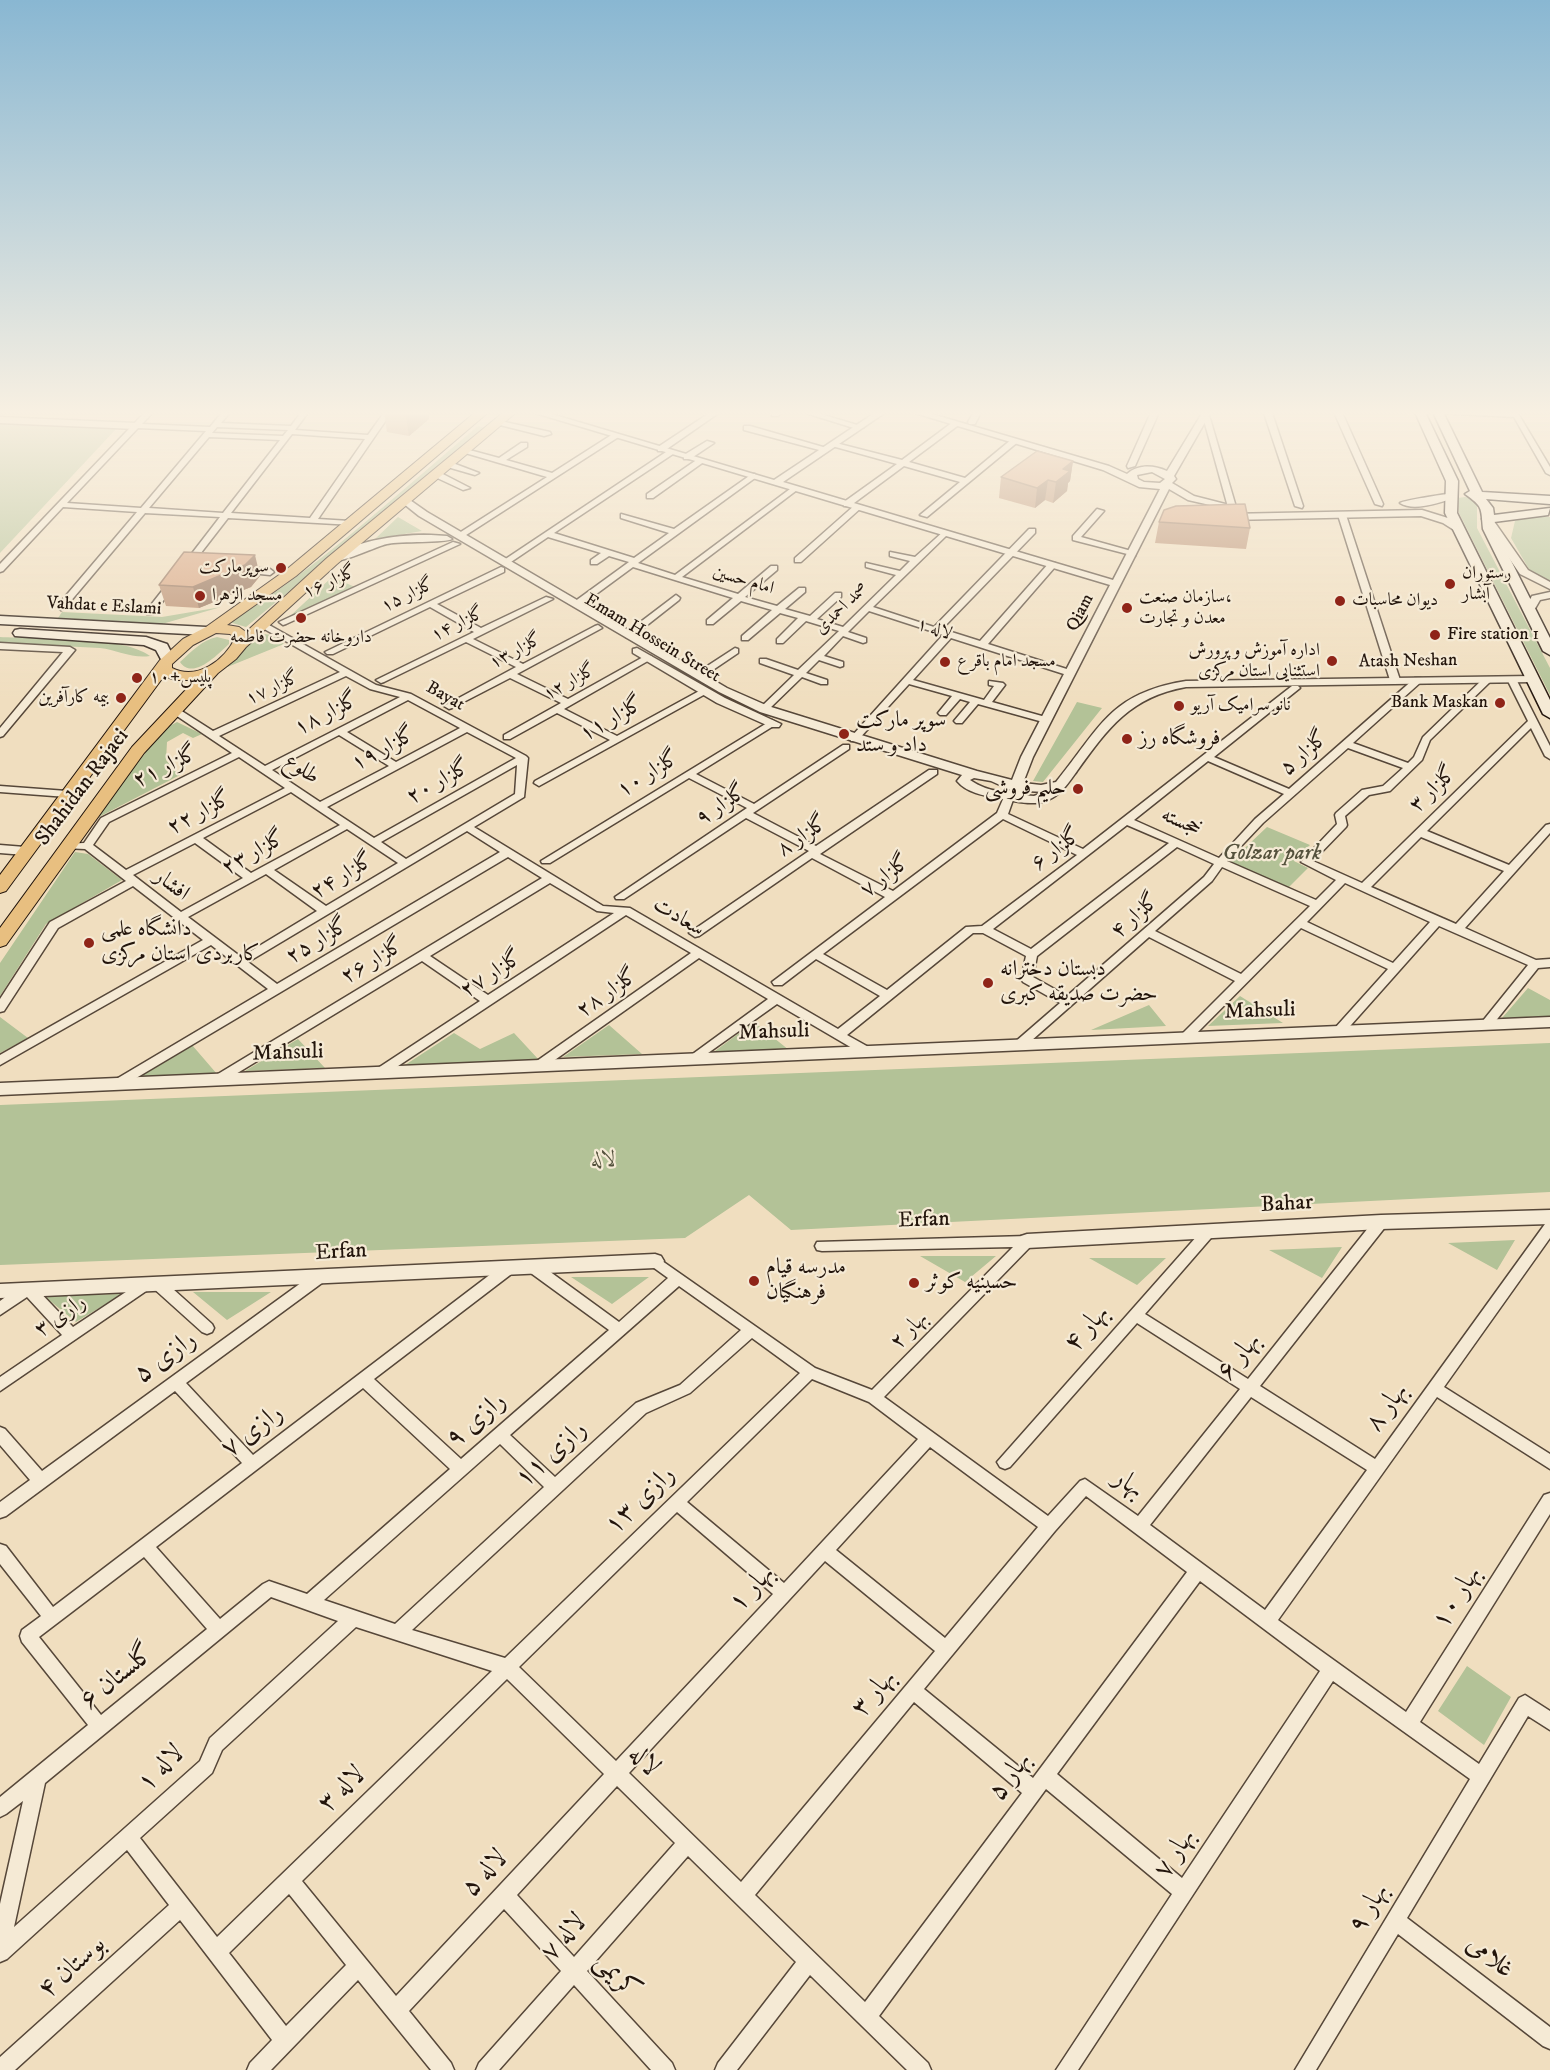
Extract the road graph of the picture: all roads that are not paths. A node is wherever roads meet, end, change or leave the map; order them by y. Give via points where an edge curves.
1 (59, 507) edge
2 (87, 507) edge
3 (146, 507) edge
4 (233, 507) edge
5 (322, 507) edge
6 (370, 507) edge
7 (396, 507) edge
8 (413, 507) edge
9 (505, 507) edge
10 (589, 507) edge
11 (710, 507) edge
12 (770, 507) edge
13 (858, 507) joint
14 (934, 507) edge
15 (1156, 507) edge
16 (1160, 507) edge
17 (1232, 507) joint
18 (1259, 507) edge
19 (1408, 507) edge
20 (1426, 507) edge
21 (1450, 507) edge
22 (1486, 507) edge
23 (1530, 507) edge
24 (1534, 507) edge
25 (1423, 508) junction
26 (1190, 509) edge
27 (143, 510) junction
28 (1100, 511) dead end
29 (1550, 511) edge
30 (1158, 513) junction
31 (226, 515) junction
32 (924, 515) dead end
33 (1342, 515) junction
34 (624, 516) dead end
35 (1223, 517) edge
36 (1487, 519) junction
37 (313, 520) junction
38 (350, 523) junction
39 (1458, 528) junction
40 (1032, 531) dead end
41 (676, 532) junction
42 (944, 533) junction
43 (547, 534) junction
44 (454, 539) junction
45 (607, 553) junction
46 (1011, 553) junction
47 (893, 554) dead end
48 (1132, 554) junction
49 (798, 560) dead end
50 (916, 560) junction
51 (332, 561) junction
52 (594, 562) dead end
53 (633, 563) junction
54 (869, 565) dead end
55 (1052, 565) junction
56 (503, 566) junction
57 (184, 568) junction
58 (195, 568) edge
59 (774, 568) dead end
60 (0, 569) edge
61 (238, 570) edge
62 (270, 572) dead end
63 (902, 574) junction
64 (676, 578) junction
65 (1116, 584) junction
66 (1550, 586) edge
67 (802, 590) dead end
68 (838, 595) dead end
69 (1550, 595) edge
70 (739, 597) junction
71 (676, 598) dead end
72 (549, 599) junction
73 (429, 604) junction
74 (577, 604) junction
75 (61, 608) dead end
76 (867, 608) junction
77 (780, 610) junction
78 (1529, 610) junction
79 (150, 612) dead end
80 (808, 618) junction
81 (0, 620) edge
82 (283, 622) dead end
83 (710, 622) dead end
84 (262, 624) junction
85 (146, 628) junction
86 (598, 628) junction
87 (208, 630) junction
88 (936, 630) junction
89 (844, 631) junction
90 (0, 632) edge
91 (482, 632) junction
92 (949, 634) junction
93 (629, 635) junction
94 (745, 638) dead end
95 (466, 639) junction
96 (134, 640) junction
97 (863, 640) dead end
98 (780, 641) dead end
99 (241, 644) junction
100 (982, 645) junction
101 (0, 646) edge
102 (735, 651) dead end
103 (1550, 651) edge
104 (330, 652) dead end
105 (818, 657) junction
106 (648, 658) junction
107 (763, 661) dead end
108 (166, 663) junction
109 (840, 664) dead end
110 (522, 668) junction
111 (212, 671) junction
112 (347, 672) junction
113 (801, 673) junction
114 (1070, 673) junction
115 (510, 674) junction
116 (698, 676) junction
117 (1512, 679) junction
118 (1532, 679) junction
119 (1395, 680) junction
120 (1418, 680) junction
121 (1487, 680) junction
122 (381, 681) dead end
123 (907, 681) junction
124 (825, 682) dead end
125 (992, 683) dead end
126 (1295, 688) dead end
127 (704, 692) junction
128 (958, 695) junction
129 (408, 696) junction
130 (981, 702) junction
131 (568, 703) junction
132 (449, 706) dead end
133 (557, 709) junction
134 (764, 709) junction
135 (174, 710) junction
136 (943, 713) dead end
137 (1550, 714) edge
138 (959, 720) dead end
139 (1046, 720) junction
140 (1533, 721) junction
141 (772, 723) junction
142 (467, 728) junction
143 (339, 731) junction
144 (0, 734) edge
145 (213, 735) junction
146 (507, 737) dead end
147 (617, 740) junction
148 (850, 743) junction
149 (1347, 744) junction
150 (240, 753) junction
151 (1550, 756) edge
152 (1027, 757) junction
153 (1206, 757) junction
154 (524, 758) junction
155 (396, 766) junction
156 (1409, 767) junction
157 (265, 770) junction
158 (933, 772) junction
159 (689, 774) junction
160 (974, 777) junction
161 (539, 783) dead end
162 (292, 788) junction
163 (0, 789) edge
164 (1012, 791) junction
165 (67, 794) junction
166 (1290, 794) junction
167 (320, 806) junction
168 (750, 811) junction
169 (1002, 815) junction
170 (1127, 821) junction
171 (347, 825) junction
172 (467, 827) junction
173 (1550, 827) edge
174 (1419, 832) junction
175 (196, 838) junction
176 (374, 843) junction
177 (1176, 843) junction
178 (67, 846) junction
179 (87, 846) junction
180 (0, 849) edge
181 (26, 851) junction
182 (508, 852) junction
183 (814, 853) junction
184 (1084, 854) junction
185 (546, 861) dead end
186 (1221, 862) junction
187 (405, 863) junction
188 (266, 869) junction
189 (1511, 870) junction
190 (129, 878) junction
191 (251, 878) junction
192 (550, 878) junction
193 (1343, 879) junction
194 (0, 887) edge
195 (1363, 888) junction
196 (892, 896) junction
197 (620, 897) dead end
198 (1317, 905) junction
199 (626, 910) junction
200 (325, 911) junction
201 (180, 917) junction
202 (1437, 921) junction
203 (1299, 923) junction
204 (985, 929) junction
205 (1457, 930) junction
206 (1148, 932) junction
207 (695, 933) dead end
208 (212, 940) junction
209 (0, 941) edge
210 (699, 953) junction
211 (815, 954) junction
212 (1032, 954) junction
213 (422, 955) junction
214 (240, 962) junction
215 (1550, 963) edge
216 (1535, 964) junction
217 (1395, 968) junction
218 (1243, 980) junction
219 (778, 982) dead end
220 (276, 989) junction
221 (888, 996) junction
222 (776, 999) junction
223 (488, 1001) junction
224 (1068, 1002) junction
225 (0, 1008) edge
226 (1550, 1022) edge
227 (1486, 1025) junction
228 (1339, 1031) junction
229 (839, 1035) junction
230 (1185, 1038) junction
231 (1019, 1045) junction
232 (868, 1052) junction
233 (694, 1059) junction
234 (0, 1061) edge
235 (538, 1066) junction
236 (379, 1073) junction
237 (217, 1080) junction
238 (117, 1084) junction
239 (0, 1089) edge
240 (1550, 1217) edge
241 (1381, 1222) junction
242 (1550, 1228) edge
243 (1210, 1231) junction
244 (1027, 1240) junction
245 (822, 1246) dead end
246 (655, 1262) joint
247 (533, 1267) junction
248 (509, 1268) junction
249 (321, 1276) junction
250 (678, 1278) junction
251 (152, 1284) junction
252 (28, 1289) junction
253 (0, 1291) edge
254 (0, 1309) edge
255 (1135, 1315) junction
256 (207, 1328) dead end
257 (619, 1330) junction
258 (751, 1330) junction
259 (72, 1336) junction
260 (810, 1372) junction
261 (364, 1379) junction
262 (176, 1382) junction
263 (0, 1385) edge
264 (1249, 1387) junction
265 (1434, 1388) junction
266 (874, 1398) junction
267 (0, 1433) edge
268 (500, 1435) junction
269 (928, 1439) junction
270 (1005, 1462) dead end
271 (1550, 1462) edge
272 (252, 1464) junction
273 (1376, 1468) junction
274 (461, 1469) junction
275 (41, 1480) junction
276 (555, 1487) junction
277 (1550, 1500) edge
278 (676, 1502) junction
279 (0, 1511) edge
280 (1141, 1525) junction
281 (1049, 1526) junction
282 (145, 1546) junction
283 (824, 1550) junction
284 (3, 1560) edge
285 (1199, 1569) junction
286 (269, 1589) joint
287 (784, 1593) junction
288 (309, 1603) junction
289 (52, 1618) junction
290 (353, 1618) junction
291 (1268, 1620) junction
292 (219, 1630) junction
293 (397, 1633) junction
294 (946, 1649) junction
295 (507, 1667) junction
296 (1331, 1669) junction
297 (912, 1690) junction
298 (1550, 1721) edge
299 (1409, 1724) junction
300 (99, 1726) junction
301 (615, 1773) junction
302 (1045, 1776) junction
303 (1481, 1776) junction
304 (37, 1778) junction
305 (1034, 1791) junction
306 (0, 1808) edge
307 (129, 1838) junction
308 (687, 1843) junction
309 (289, 1880) junction
310 (1184, 1892) junction
311 (503, 1894) junction
312 (742, 1896) junction
313 (182, 1906) junction
314 (1395, 1920) junction
315 (0, 1950) edge
316 (217, 1952) junction
317 (809, 1961) junction
318 (359, 1966) junction
319 (572, 1970) junction
320 (396, 2011) junction
321 (866, 2017) junction
322 (1550, 2039) edge
323 (285, 2041) junction
324 (0, 2070) edge
325 (257, 2070) edge
326 (444, 2070) edge
327 (486, 2070) edge
328 (665, 2070) edge
329 (725, 2070) edge
330 (921, 2070) edge
331 (1066, 2070) edge
332 (1305, 2070) edge

1 - 60 street
2 - 27 street
3 - 27 street
4 - 31 street
5 - 37 street
6 - 38 main road, Shahidan Rajaei
7 - 51 main road
8 - 44 street, Emam Hossein Street
9 - 44 street, گلزار ۱۶
10 - 43 street, گلزار ۱۵
11 - 41 street
12 - 64 street
13 - 42 street
13 - 49 street
14 - 32 street
15 - 30 street
16 - 30 street, Qiam
17 - 18 street
17 - 26 street
19 - 25 street
20 - 25 street
21 - 39 main road
22 - 36 main road
23 - 36 main road
24 - 29 main road
25 - 33 street
25 - 39 street
27 - 31 street
27 - 75 street
28 - 48 street via 1076,538
30 - 48 street, Qiam
31 - 37 street
31 - 57 street
33 - 35 street
33 - 119 street
34 - 41 street
36 - 66 street via 1524,572
36 - 78 main road
37 - 38 street
38 - 87 main road, Shahidan Rajaei via 291,573
39 - 118 main road
40 - 46 street
41 - 53 street
42 - 46 street
42 - 50 street, صمد احمدی
43 - 45 street, امام حسین
43 - 56 street, گلزار ۱۵
44 - 51 street, Emam Hossein Street via 422,536 388,540
44 - 56 street, Emam Hossein Street
44 - 82 street, گلزار ۱۶
45 - 52 street
45 - 53 street, امام حسین
46 - 55 street
46 - 88 street
47 - 50 street
48 - 65 street, Qiam
50 - 63 street, صمد احمدی
51 - 84 main road
53 - 64 street, امام حسین
53 - 74 street
54 - 63 street
55 - 65 street
55 - 100 street
56 - 72 street, Emam Hossein Street
56 - 73 street, گلزار ۱۵
56 - 74 street, Emam Hossein Street
57 - 58 street
57 - 79 street
59 - 70 street
61 - 62 street
63 - 76 street, صمد احمدی
64 - 70 street, امام حسین
65 - 114 street, Qiam
67 - 77 street
68 - 80 street
69 - 78 street via 1536,598
70 - 77 street, امام حسین
70 - 83 street
71 - 93 street
72 - 86 street, Emam Hossein Street
72 - 91 street, گلزار ۱۴
73 - 91 street
73 - 104 street, گلزار ۱۵
74 - 93 street, Emam Hossein Street
76 - 88 street, لاله ۱
76 - 89 street, صمد احمدی
77 - 80 street, امام حسین
77 - 94 street
78 - 103 main road
80 - 89 street, امام حسین
80 - 98 street
81 - 85 main road, Vahdat e Eslami
84 - 99 main road
84 - 112 street, Bayat
85 - 87 main road, Vahdat e Eslami
85 - 96 main road via 147,634
86 - 106 street, Emam Hossein Street
86 - 110 street, گلزار ۱۳
87 - 99 main road via 240,633
87 - 108 main road, Shahidan Rajaei
88 - 92 street, لاله ۱
89 - 97 street, امام حسین
89 - 105 street, صمد احمدی
90 - 96 main road, Vahdat e Eslami
91 - 95 street, گلزار ۱۴
92 - 100 street, لاله ۱
92 - 123 street, گلزار ۹
93 - 116 street, Emam Hossein Street
95 - 110 street
95 - 122 street, گلزار ۱۴
96 - 108 main road, Vahdat e Eslami via 157,643 165,650
99 - 111 main road, Shahidan Rajaei
100 - 114 street, لاله ۱
101 - 144 street via 70,650
102 - 116 street
105 - 109 street
105 - 113 street, صمد احمدی
106 - 127 street, Emam Hossein Street
106 - 131 street, گلزار ۱۲
107 - 113 street
108 - 111 main road via 169,673 182,677
108 - 165 main road, Shahidan Rajaei
110 - 115 street, گلزار ۱۳
111 - 135 main road, Shahidan Rajaei
112 - 129 street, Bayat via 373,687
112 - 145 street, گلزار ۱۷
113 - 124 street
113 - 134 street, صمد احمدی
114 - 139 street, Qiam
115 - 131 street
115 - 132 street, گلزار ۱۳
116 - 134 street, Emam Hossein Street
117 - 118 street, Atash Neshan
117 - 121 street, Atash Neshan
117 - 140 street
118 - 137 main road
119 - 120 street, Atash Neshan
119 - 164 street, Atash Neshan via 1186,684 1155,689 1113,717 1048,796 1037,800
120 - 121 street, Atash Neshan
120 - 149 street, گلزار ۵
121 - 156 street via 1426,739 1419,758
123 - 128 street
123 - 148 street, گلزار ۹
125 - 130 street via 1000,685
126 - 153 street, گلزار ۶
127 - 141 street, Emam Hossein Street
127 - 147 street, گلزار ۱۱
128 - 130 street
128 - 136 street
129 - 142 street, Bayat
129 - 143 street, گلزار ۱۸
130 - 138 street
130 - 139 street
131 - 133 street, گلزار ۱۲
133 - 146 street, گلزار ۱۲
133 - 147 street
134 - 148 street, Emam Hossein Street
135 - 145 street, طلوع
135 - 178 main road, Shahidan Rajaei via 138,750
139 - 152 street, Qiam
140 - 151 street
140 - 174 street, گلزار ۳
141 - 148 street, Emam Hossein Street
141 - 159 street, گلزار ۱۰
142 - 154 street, Bayat
142 - 155 street, گلزار ۱۹
143 - 155 street
143 - 157 street, گلزار ۱۸
145 - 150 street, طلوع
147 - 161 street, گلزار ۱۱
148 - 158 street, Emam Hossein Street
148 - 160 street, Emam Hossein Street
148 - 168 street, گلزار ۹
149 - 156 street
149 - 166 street, گلزار ۵
150 - 157 street, طلوع
150 - 179 street, گلزار ۲۱ via 105,820
152 - 160 street via 1013,767
152 - 164 street, Qiam
153 - 166 street
153 - 170 street, گلزار ۶
154 - 172 street via 520,795
154 - 176 street, گلزار ۲۰
155 - 167 street, گلزار ۱۹
156 - 193 street via 1386,789 1366,792 1340,815 1342,825 1306,862
157 - 162 street, طلوع
158 - 160 street, Emam Hossein Street
158 - 183 street, گلزار ۸
159 - 168 street
159 - 185 street, گلزار ۱۰
160 - 164 street
160 - 164 street via 970,786
162 - 167 street, طلوع
162 - 175 street, گلزار ۲۲
163 - 165 street
164 - 169 street
165 - 181 main road, Shahidan Rajaei
166 - 186 street, گلزار ۵
167 - 171 street, طلوع
168 - 183 street
168 - 197 street, گلزار ۹
169 - 184 street
169 - 196 street, گلزار ۷
170 - 177 street, خجسته
170 - 184 street, گلزار ۶
171 - 176 street, طلوع
171 - 188 street, گلزار ۲۳
172 - 182 street, سعادت
172 - 187 street, گلزار ۲۴
173 - 189 street
174 - 189 street
174 - 195 street, گلزار ۳
175 - 190 street, گلزار ۲۲
175 - 191 street
176 - 187 street, طلوع
177 - 186 street, خجسته
177 - 212 street
178 - 179 street
178 - 209 main road, Shahidan Rajaei
179 - 190 street, افشار
180 - 181 street
181 - 194 main road, Shahidan Rajaei
182 - 192 street, سعادت
182 - 220 street, گلزار ۲۵
183 - 196 street
183 - 207 street, گلزار ۸
184 - 204 street, گلزار ۶
186 - 198 street, خجسته
186 - 206 street, گلزار ۴ via 1208,879
187 - 200 street, گلزار ۲۴
188 - 191 street, گلزار ۲۳
188 - 200 street
189 - 205 street
190 - 201 street, افشار
190 - 225 street, گلزار ۲۲ via 54,925
191 - 201 street, گلزار ۲۳
192 - 199 street, سعادت via 601,909
192 - 213 street, گلزار ۲۶
193 - 195 street
193 - 198 street
195 - 202 street
196 - 211 street, گلزار ۷
198 - 203 street
199 - 210 street, سعادت
199 - 223 street, گلزار ۲۷
200 - 214 street, گلزار ۲۴
201 - 208 street, افشار
202 - 205 street
202 - 217 street
203 - 217 street
203 - 218 street
204 - 212 street
204 - 221 street, گلزار ۶ via 970,930
205 - 216 street
206 - 218 street
206 - 224 street, گلزار ۴
208 - 214 street, افشار
208 - 234 street
210 - 222 street, سعادت
210 - 235 street, گلزار ۲۸
211 - 219 street, گلزار ۷
211 - 221 street
212 - 224 street via 1027,979
213 - 223 street
213 - 237 street, گلزار ۲۶
214 - 220 street, افشار
215 - 216 street
216 - 227 street
217 - 228 street
218 - 230 street
220 - 238 street, گلزار ۲۵
221 - 229 street, گلزار ۶
222 - 229 street, سعادت
222 - 233 street
223 - 236 street, گلزار ۲۷
224 - 231 street, گلزار ۴
226 - 227 street, Mahsuli
227 - 228 street, Mahsuli
228 - 230 street, Mahsuli
229 - 232 street, سعادت
230 - 231 street, Mahsuli
231 - 232 street, Mahsuli
232 - 233 street, Mahsuli
233 - 235 street, Mahsuli
235 - 236 street, Mahsuli
236 - 237 street, Mahsuli
237 - 238 street, Mahsuli
238 - 239 street, Mahsuli
240 - 241 street, Bahar
241 - 243 street, Bahar
241 - 264 street, بهار ۶
242 - 265 street, بهار ۸
243 - 244 street, Bahar
243 - 255 street, بهار ۴
244 - 245 street, Erfan
244 - 266 street, بهار ۲
246 - 247 street, Erfan
246 - 250 street
247 - 248 street, Erfan
247 - 257 street
248 - 249 street, Erfan
248 - 261 street, رازی ۷
249 - 251 street, Erfan
249 - 262 street, رازی ۵
250 - 257 street, رازی ۹
250 - 258 street
251 - 252 street, Erfan
251 - 256 street
251 - 259 street, رازی ۳
252 - 253 street, Erfan
252 - 254 street
252 - 259 street
255 - 264 street
255 - 270 street, بهار ۴
257 - 268 street, رازی ۹
258 - 260 street
258 - 276 street, رازی ۱۱ via 685,1389 641,1408
259 - 263 street, رازی ۳
260 - 266 street
260 - 278 street, رازی ۱۳
261 - 272 street, رازی ۷
261 - 274 street
262 - 272 street
262 - 275 street, رازی ۵
264 - 273 street
264 - 280 street, بهار ۶
265 - 271 street
265 - 273 street, بهار ۸
266 - 269 street
267 - 275 street
268 - 274 street, رازی ۹
268 - 276 street
269 - 281 street
269 - 283 street, بهار ۱
272 - 282 street, رازی ۷
273 - 291 street, بهار ۸
274 - 288 street, رازی ۹
275 - 279 street, رازی ۵
276 - 293 street, رازی ۱۱
277 - 299 street, بهار ۱۰
278 - 287 street
278 - 295 street, رازی ۱۳
280 - 281 street, بهار via 1085,1486
280 - 285 street, بهار
281 - 294 street, بهار ۳
282 - 289 street, رازی ۷
282 - 292 street
283 - 287 street, بهار ۱
283 - 294 street
284 - 289 street
285 - 291 street, بهار
285 - 302 street, بهار ۵
286 - 288 street, لاله
286 - 292 street, گلستان ۶
287 - 301 street, بهار ۱
288 - 290 street, لاله
289 - 300 street, رازی ۷ via 28,1636
290 - 293 street, لاله
290 - 307 street, لاله ۱ via 216,1744 206,1767
291 - 296 street, بهار
292 - 300 street, گلستان ۶
293 - 295 street, لاله
294 - 297 street, بهار ۳
295 - 301 street, لاله
295 - 309 street, لاله ۳
296 - 299 street, بهار
296 - 310 street, بهار ۷
297 - 305 street
297 - 312 street, بهار ۳
298 - 303 street, بهار ۹ via 1525,1704
299 - 303 street, بهار
300 - 304 street, گلستان ۶
301 - 308 street, لاله
301 - 311 street, لاله ۵
302 - 305 street, بهار ۵
302 - 310 street
303 - 314 street, بهار ۹
304 - 306 street, گلستان ۶
304 - 315 street
305 - 321 street, بهار ۵
307 - 313 street
307 - 315 street, لاله ۱
308 - 312 street, لاله
308 - 319 street, لاله ۷
309 - 316 street, لاله ۳
309 - 318 street
310 - 331 street, بهار ۷
311 - 319 street, کریمی
311 - 320 street, لاله ۵
312 - 317 street, لاله
313 - 316 street
313 - 324 street, بوستان ۴
314 - 322 street, غلامی
314 - 332 street, بهار ۹
316 - 323 street
317 - 321 street, لاله
317 - 329 street
318 - 320 street
318 - 323 street
319 - 327 street, لاله ۷
319 - 328 street, کریمی
320 - 326 street
321 - 330 street, لاله
323 - 325 street

